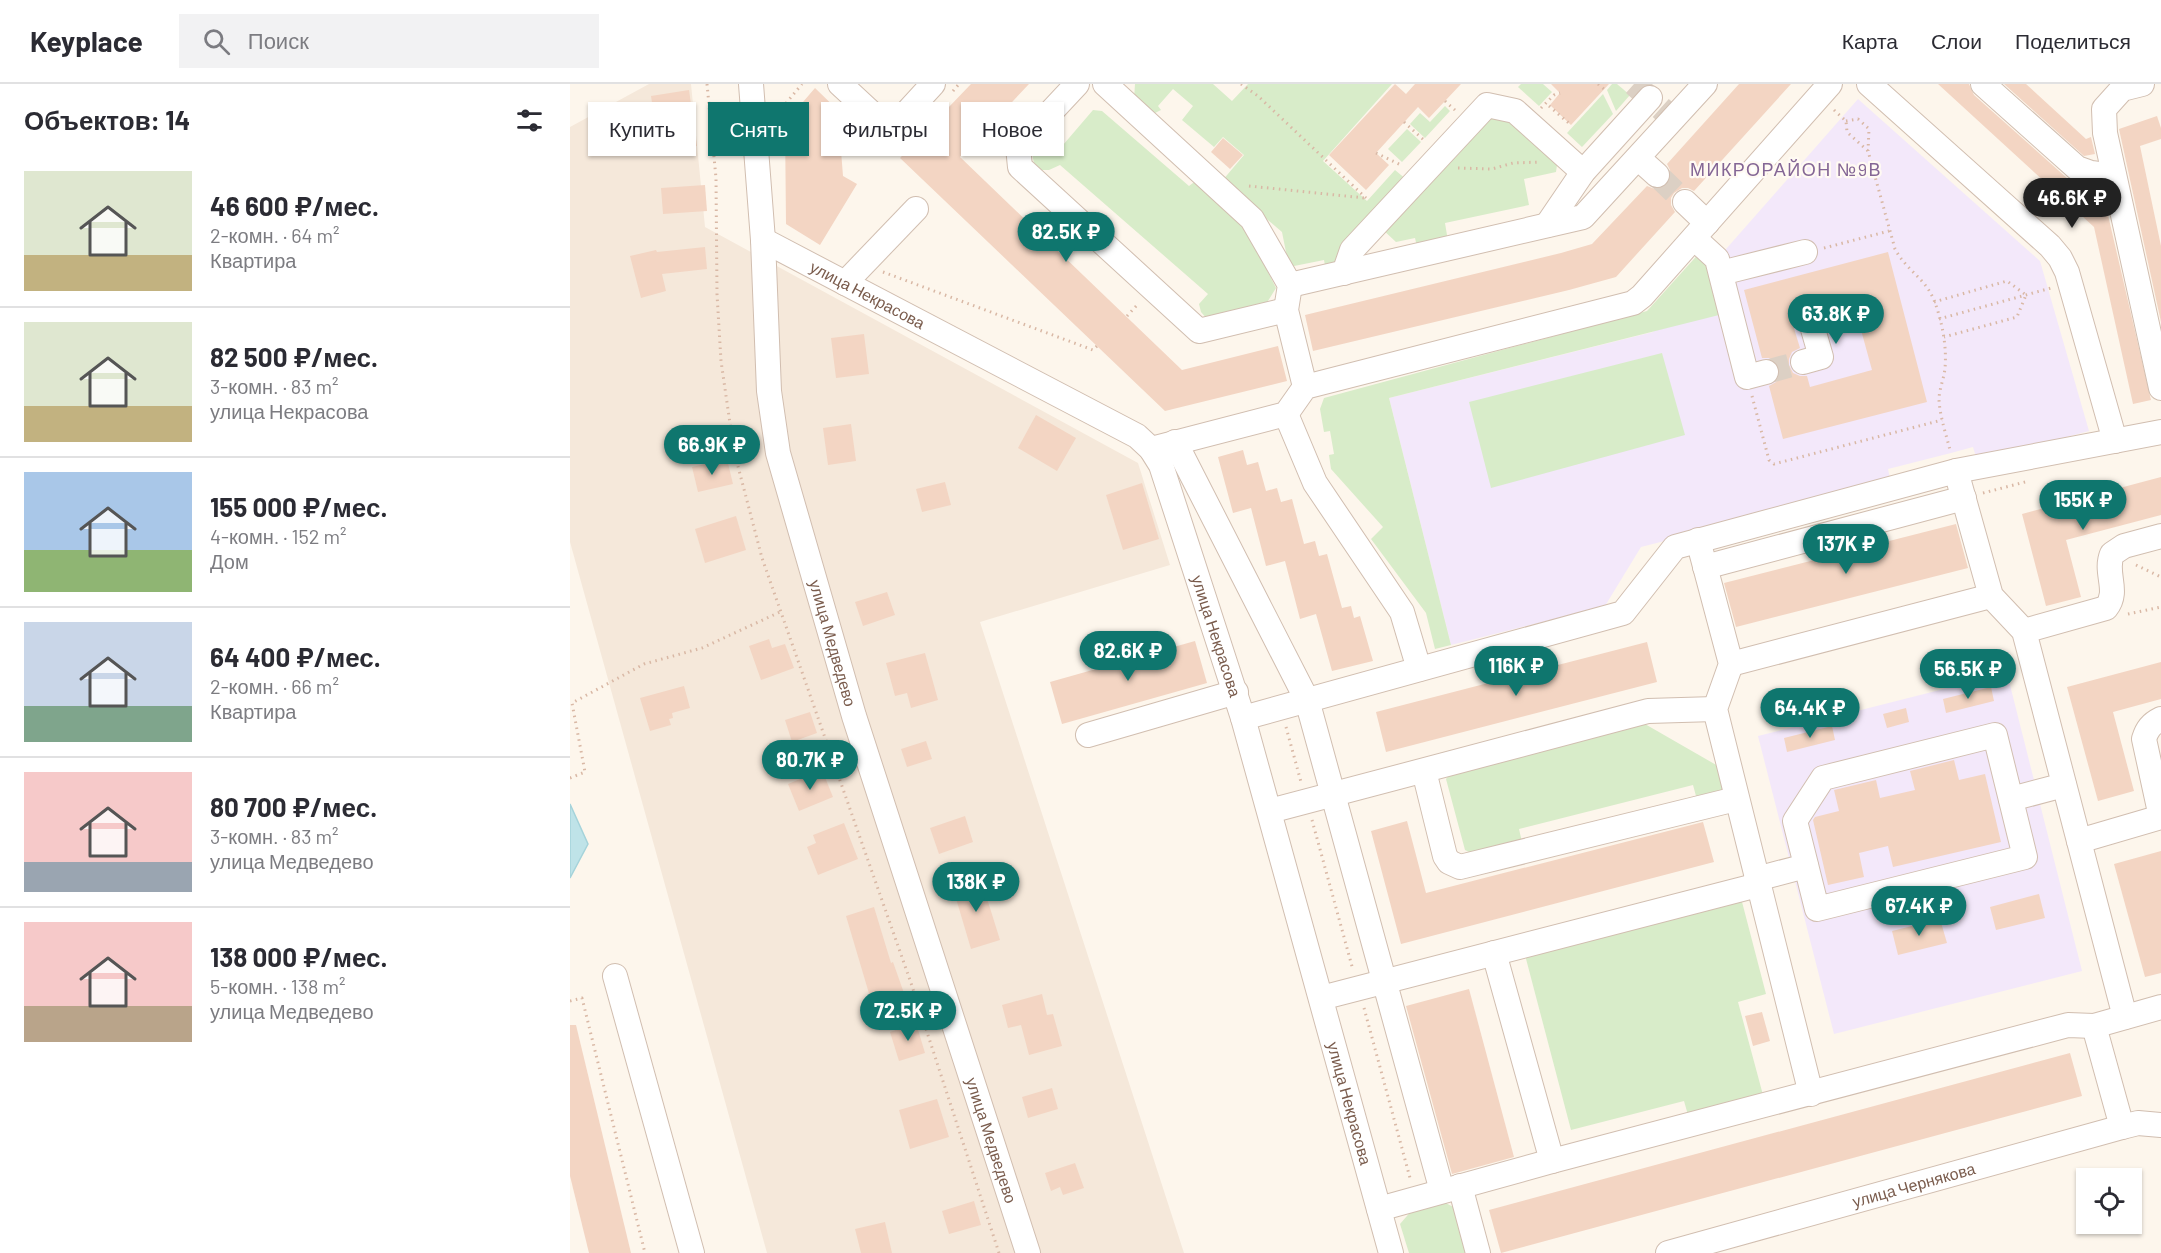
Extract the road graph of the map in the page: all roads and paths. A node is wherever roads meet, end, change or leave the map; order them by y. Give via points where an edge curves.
1 (751, 84) edge
2 (802, 84) edge
3 (840, 84) edge
4 (933, 84) edge
5 (1077, 84) edge
6 (1241, 84) edge
7 (1598, 84) edge
8 (1705, 84) edge
9 (1869, 84) edge
10 (1983, 84) edge
11 (2142, 84) edge
12 (2154, 84) edge
13 (1112, 86) edge
14 (2161, 86) edge
15 (1604, 89) dead end
16 (1825, 90) edge
17 (1560, 93) dead end
18 (1650, 98) dead end
19 (1445, 101) dead end
20 (787, 102) edge
21 (1549, 106) dead end
22 (1540, 110) dead end
23 (1455, 111) dead end
24 (1846, 121) junction
25 (1404, 123) dead end
26 (1571, 125) dead end
27 (1868, 151) junction
28 (1376, 153) dead end
29 (1429, 154) junction
30 (1638, 158) junction
31 (1546, 162) dead end
32 (1405, 167) dead end
33 (1583, 172) junction
34 (1656, 176) tunnel mouth
35 (2114, 176) junction
36 (1249, 186) dead end
37 (1685, 201) tunnel mouth
38 (916, 209) dead end
39 (1547, 225) junction
40 (1701, 230) junction
41 (1889, 231) junction
42 (763, 240) junction
43 (1805, 252) joint
44 (863, 264) junction
45 (1344, 273) junction
46 (1720, 273) junction
47 (2070, 282) junction
48 (845, 283) junction
49 (1290, 285) junction
50 (2026, 295) junction
51 (1934, 302) junction
52 (1286, 310) junction
53 (1939, 319) junction
54 (1813, 329) dead end
55 (1944, 337) junction
56 (1097, 346) dead end
57 (1803, 362) tunnel mouth
58 (1756, 375) joint
59 (1305, 387) junction
60 (2161, 388) edge
61 (1286, 414) junction
62 (1942, 420) junction
63 (2161, 432) edge
64 (2115, 441) junction
65 (1176, 442) junction
66 (1151, 448) junction
67 (1956, 471) junction
68 (1964, 498) junction
69 (2161, 536) edge
70 (1698, 540) junction
71 (1705, 567) junction
72 (1991, 596) junction
73 (780, 612) dead end
74 (2024, 631) junction
75 (1731, 664) junction
76 (1419, 669) junction
77 (1236, 692) junction
78 (1307, 700) junction
79 (1715, 709) junction
80 (1244, 717) junction
81 (2161, 719) edge
82 (1088, 735) dead end
83 (1424, 771) junction
84 (570, 778) edge
85 (2064, 785) junction
86 (1334, 794) junction
87 (1736, 799) junction
88 (2011, 799) junction
89 (1270, 811) junction
90 (2161, 817) edge
91 (2079, 841) junction
92 (1806, 866) junction
93 (1757, 882) junction
94 (1494, 953) junction
95 (615, 976) dead end
96 (1384, 981) junction
97 (1321, 998) junction
98 (570, 1001) edge
99 (2161, 1007) edge
100 (2125, 1017) junction
101 (2094, 1026) junction
102 (1811, 1094) junction
103 (2161, 1125) edge
104 (2122, 1127) junction
105 (1552, 1161) junction
106 (1451, 1189) junction
107 (1379, 1209) junction
108 (645, 1253) edge
109 (692, 1253) edge
110 (1028, 1253) edge
111 (1391, 1253) edge
112 (1478, 1253) edge
113 (1668, 1253) edge

1 - 42 street, улица Медведево
2 - 20 path
3 - 4 street via 880,121 899,122
5 - 52 street via 1018,147 1020,167 1199,332
6 - 36 path via 1366,198
7 - 15 path
8 - 30 street
9 - 47 street via 2050,246
10 - 35 street via 2077,168
11 - 35 street via 2122,89 2104,109
12 - 14 street
13 - 49 street via 1252,219
16 - 24 path
16 - 40 street
17 - 22 path
18 - 33 street
19 - 23 path
21 - 26 path
24 - 27 path via 1847,132
24 - 27 path via 1858,119 1869,129
25 - 29 path
27 - 41 path
28 - 32 path
29 - 31 path via 1467,169
29 - 33 street via 1487,105 1515,111
29 - 45 street via 1352,250
30 - 34 street
30 - 39 street via 1583,218
33 - 39 street
35 - 60 street
37 - 40 street
38 - 44 street
39 - 45 street
40 - 46 street
40 - 59 street via 1633,303
41 - 43 path
41 - 51 path via 1902,262 1921,278
42 - 48 street, улица Некрасова
42 - 110 street, улица Медведево via 768,391 778,453 854,716
43 - 46 street
44 - 48 street
44 - 56 path via 1094,350
45 - 49 street
46 - 58 street
47 - 50 path
47 - 64 street
48 - 66 street, улица Некрасова via 1137,436
49 - 52 street
50 - 51 path via 2007,281
50 - 53 path
50 - 55 path via 2017,317
51 - 53 path
52 - 59 street
53 - 55 path
54 - 57 street via 1821,357
55 - 62 path via 1945,371 1939,400
58 - 62 path via 1769,460 1774,464
59 - 61 street
61 - 65 street
61 - 76 street via 1315,483 1402,612
62 - 67 path
63 - 64 street
64 - 67 street
65 - 66 street
65 - 78 street
66 - 77 street, улица Некрасова via 1161,465
67 - 68 street
67 - 70 street
68 - 71 street
68 - 72 street
69 - 74 street via 2124,546 2112,554 2109,568 2113,596 2106,608
70 - 71 street
70 - 76 street via 1675,546 1623,613
71 - 75 street
72 - 74 street
72 - 75 street
73 - 84 path via 702,648 645,664 572,703 585,772
74 - 85 street
75 - 79 street
76 - 78 street
77 - 80 street, улица Некрасова
77 - 82 street
78 - 80 street
78 - 86 street
79 - 83 street via 1648,711
79 - 87 street
80 - 89 street, улица Некрасова
81 - 90 street via 2147,730 2144,740
83 - 86 street
83 - 87 street via 1446,856 1460,867
85 - 88 street
85 - 91 street
86 - 89 street
86 - 96 street
87 - 93 street
88 - 92 street via 2025,857 1817,909
88 - 92 street via 1995,735 1823,778 1795,821
89 - 97 street, улица Некрасова
90 - 91 street
91 - 100 street
92 - 93 street
93 - 94 street
93 - 102 street
94 - 96 street
94 - 105 street
95 - 109 street
96 - 97 street
96 - 106 street
97 - 107 street, улица Некрасова
98 - 108 path via 582,998
99 - 100 street
100 - 101 street
101 - 102 street via 2068,1025
101 - 104 street
102 - 105 street
103 - 104 street, улица Чернякова via 2138,1123
104 - 113 street, улица Чернякова
105 - 106 street
106 - 107 street
106 - 112 street
107 - 111 street, улица Некрасова

